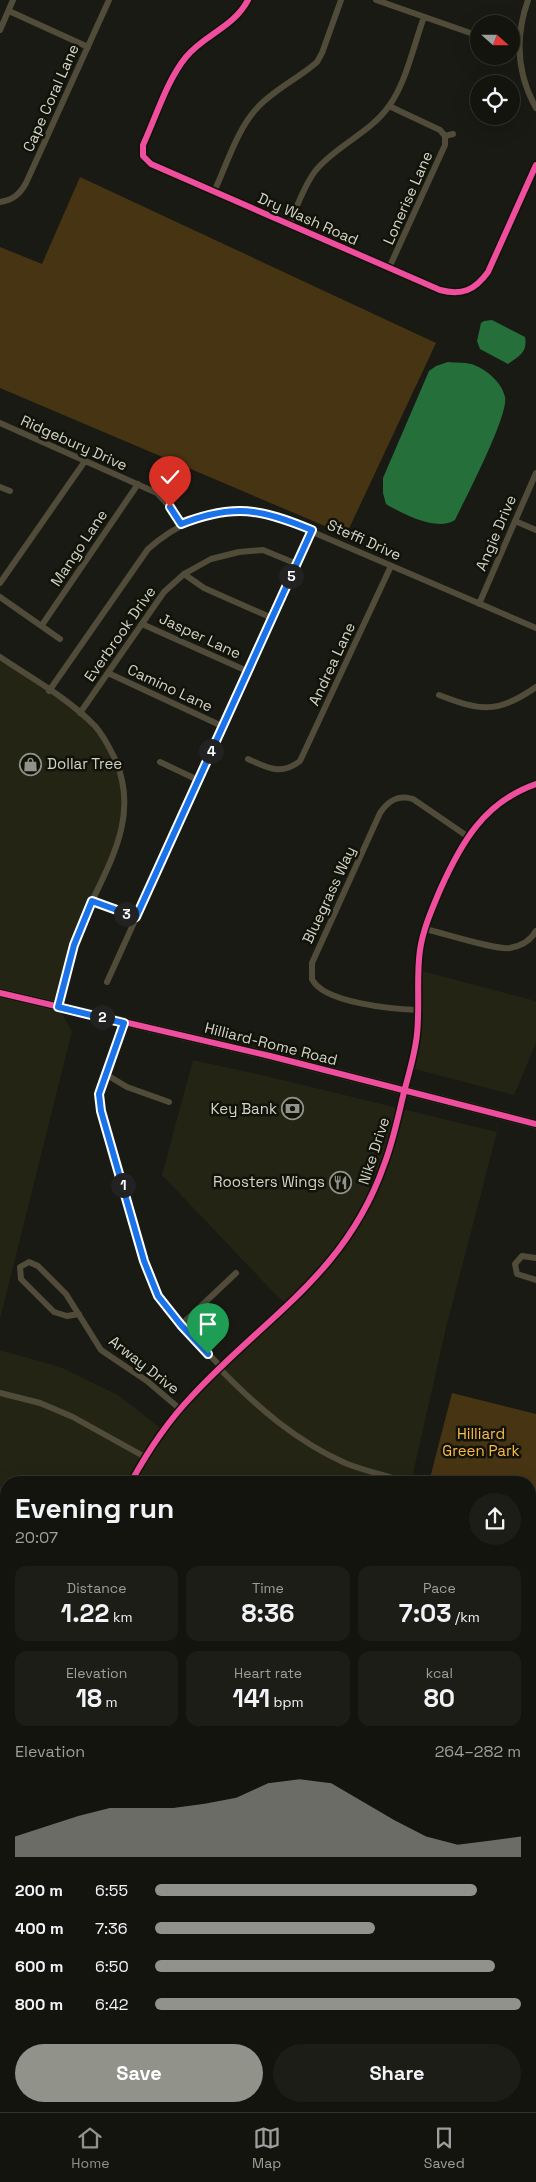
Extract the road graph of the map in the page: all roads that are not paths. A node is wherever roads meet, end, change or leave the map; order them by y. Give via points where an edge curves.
1 (14, 0) edge
2 (109, 0) edge
3 (248, 0) edge
4 (341, 0) edge
5 (376, 0) edge
6 (528, 0) edge
7 (8, 11) junction
8 (424, 17) junction
9 (520, 29) edge
10 (0, 30) edge
11 (470, 33) edge
12 (88, 46) junction
13 (520, 65) edge
14 (389, 106) junction
15 (536, 108) edge
16 (453, 134) dead end
17 (445, 136) junction
18 (536, 165) edge
19 (214, 192) junction
20 (0, 202) edge
21 (289, 225) junction
22 (390, 268) junction
23 (0, 423) edge
24 (85, 461) junction
25 (536, 472) edge
26 (138, 484) junction
27 (0, 486) edge
28 (10, 491) dead end
29 (515, 521) junction
30 (181, 524) junction
31 (312, 530) junction
32 (536, 530) edge
33 (297, 564) junction
34 (391, 566) junction
35 (184, 574) junction
36 (0, 583) edge
37 (0, 597) edge
38 (479, 604) junction
39 (272, 618) junction
40 (142, 624) junction
41 (42, 625) junction
42 (536, 628) edge
43 (60, 639) dead end
44 (0, 657) edge
45 (247, 671) junction
46 (108, 673) junction
47 (536, 687) edge
48 (49, 691) junction
49 (439, 695) dead end
50 (80, 713) junction
51 (222, 726) junction
52 (248, 759) dead end
53 (160, 762) dead end
54 (198, 780) junction
55 (536, 784) edge
56 (467, 836) junction
57 (92, 901) junction
58 (136, 917) junction
59 (425, 929) junction
60 (536, 931) edge
61 (107, 982) dead end
62 (0, 993) edge
63 (58, 1007) junction
64 (418, 1010) junction
65 (124, 1023) junction
66 (107, 1075) junction
67 (405, 1091) junction
68 (169, 1102) dead end
69 (536, 1124) edge
70 (536, 1258) edge
71 (236, 1273) dead end
72 (536, 1280) edge
73 (79, 1314) junction
74 (181, 1325) junction
75 (221, 1369) junction
76 (0, 1393) edge
77 (180, 1409) junction
78 (145, 1457) junction
79 (134, 1476) edge
80 (388, 1476) edge

1 - 7 street
2 - 12 street, Cape Coral Lane
3 - 19 street, Dry Wash Road via 238,16 186,57 143,145 143,156 151,164
4 - 19 street via 317,62 266,99 250,116
5 - 8 street
6 - 9 street
7 - 10 street
7 - 12 street
8 - 11 street
8 - 14 street
12 - 20 street, Cape Coral Lane via 20,194
13 - 15 street via 528,95
14 - 17 street via 440,130
14 - 21 street via 315,171
16 - 17 street
17 - 22 street, Lonerise Lane via 445,145
18 - 22 street, Dry Wash Road via 488,272 480,283 468,291 454,294
19 - 21 street, Dry Wash Road
21 - 22 street, Dry Wash Road
23 - 24 street, Ridgebury Drive
24 - 26 street, Ridgebury Drive
24 - 36 street
25 - 29 street, Angie Drive
26 - 30 street, Ridgebury Drive via 164,498
26 - 41 street, Mango Lane
27 - 28 street
29 - 32 street
29 - 38 street, Angie Drive
30 - 31 street, Steffi Drive via 217,512 256,511
30 - 48 street, Steffi Drive via 148,549
31 - 33 street
31 - 34 street, Steffi Drive
33 - 35 street, Everbrook Drive via 263,550 239,552 211,559
33 - 39 street
34 - 38 street, Steffi Drive
34 - 52 street, Andrea Lane via 300,761 289,769 270,769
35 - 39 street via 204,588
35 - 40 street, Everbrook Drive via 164,592
37 - 41 street
38 - 42 street, Steffi Drive
39 - 45 street
40 - 45 street, Jasper Lane
40 - 46 street, Everbrook Drive
41 - 43 street
44 - 48 street
45 - 51 street
46 - 50 street, Everbrook Drive
46 - 51 street, Camino Lane
47 - 49 street via 510,702 487,708
48 - 50 street
50 - 57 street via 109,747 118,767 125,801 123,829
51 - 54 street
53 - 54 street
54 - 58 street
55 - 56 street, Nike Drive via 504,801
56 - 59 street, Nike Drive
56 - 64 street, Bluegrass Way via 413,799 403,797 390,801 380,813 312,963 312,979 323,992 377,1007
57 - 58 street
57 - 63 street via 74,945
58 - 61 street
59 - 60 street via 503,948 520,945
59 - 64 street, Nike Drive via 418,970
62 - 63 main road, Hilliard-Rome Road
63 - 65 main road, Hilliard-Rome Road
64 - 67 street, Nike Drive via 417,1036
65 - 66 street
65 - 67 main road, Hilliard-Rome Road
66 - 68 street via 127,1087
66 - 74 street via 99,1094 101,1111 140,1246 158,1296
67 - 69 main road, Hilliard-Rome Road
67 - 75 street, Nike Drive via 377,1185 349,1236 310,1284
70 - 72 street via 522,1256 514,1264 514,1269 522,1277
71 - 74 street
73 - 73 street, Arway Drive via 66,1294 38,1266 29,1262 20,1267 20,1279 54,1312 67,1316
73 - 77 street, Arway Drive via 101,1350 147,1381
74 - 75 street
75 - 77 street, Nike Drive
75 - 80 street via 269,1416 309,1444 346,1463
76 - 78 street via 40,1403 73,1417
77 - 78 street, Nike Drive
78 - 79 street, Nike Drive

